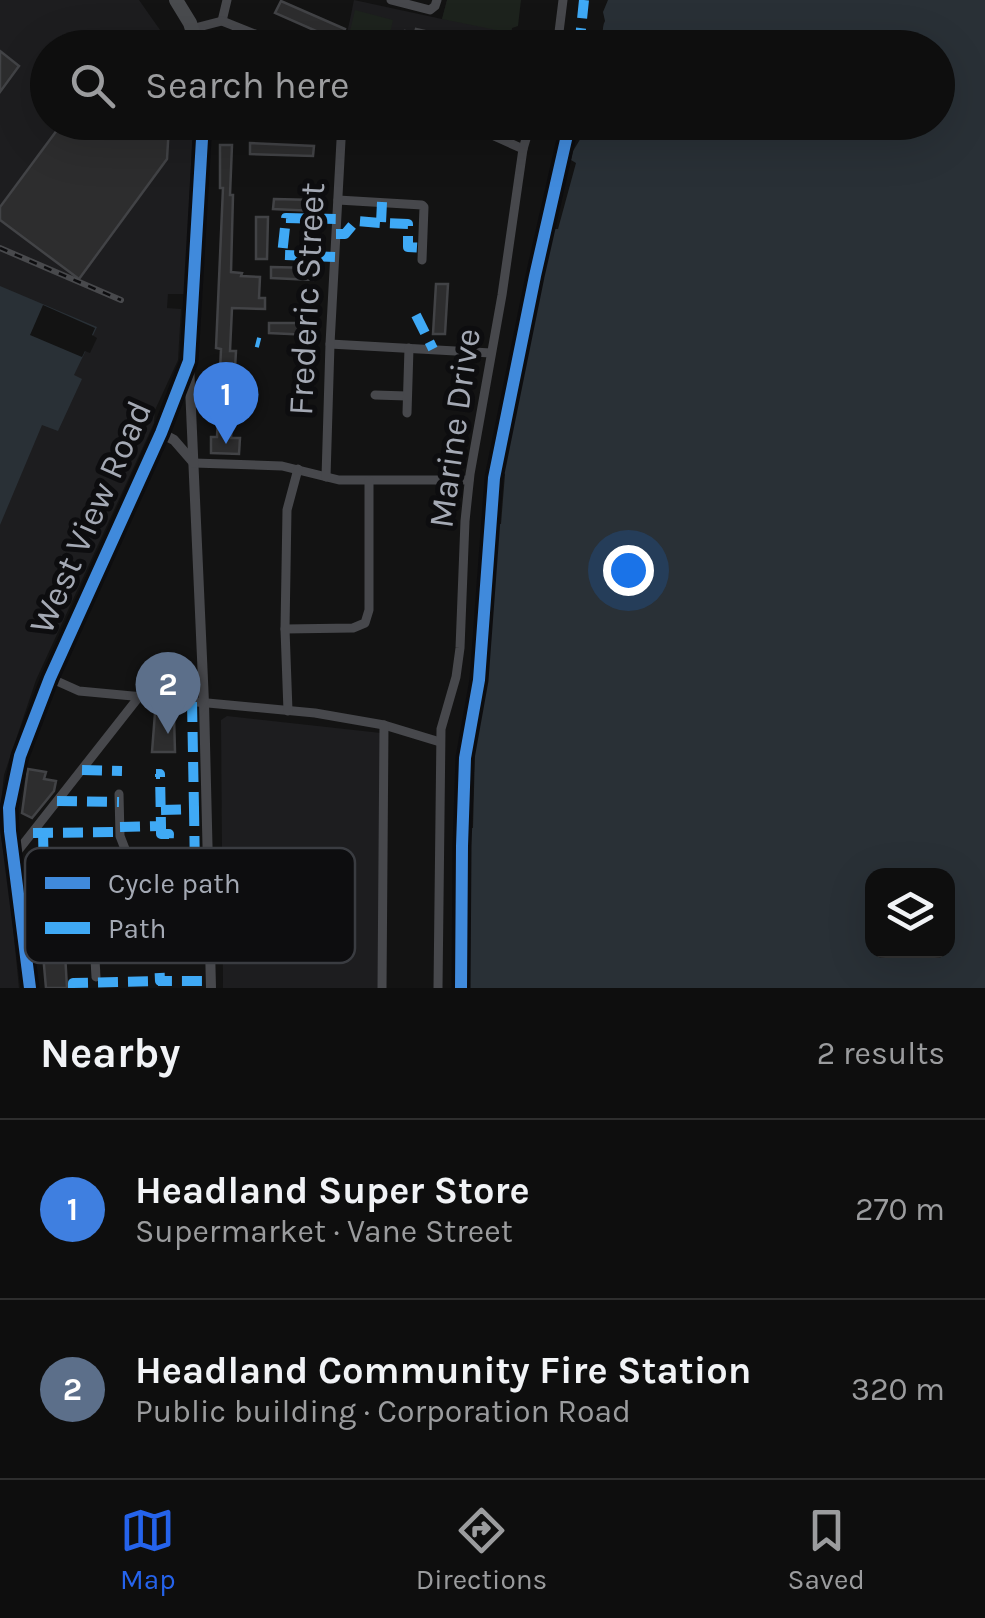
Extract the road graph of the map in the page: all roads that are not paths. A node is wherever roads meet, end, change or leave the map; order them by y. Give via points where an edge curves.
1 (176, 0) edge
2 (227, 0) edge
3 (390, 0) edge
4 (564, 0) edge
5 (435, 4) edge
6 (222, 20) junction
7 (192, 29) joint
8 (246, 30) edge
9 (560, 30) edge
10 (202, 140) edge
11 (342, 140) edge
12 (502, 140) edge
13 (525, 140) edge
14 (522, 149) junction
15 (338, 200) junction
16 (422, 260) dead end
17 (330, 344) junction
18 (409, 348) junction
19 (491, 352) junction
20 (189, 362) junction
21 (374, 395) dead end
22 (407, 396) junction
23 (407, 413) dead end
24 (161, 433) junction
25 (194, 464) junction
26 (298, 469) junction
27 (326, 477) junction
28 (469, 480) junction
29 (369, 481) junction
30 (285, 629) junction
31 (50, 678) junction
32 (138, 698) junction
33 (204, 703) junction
34 (288, 711) junction
35 (384, 725) junction
36 (440, 742) junction
37 (119, 794) dead end
38 (125, 848) edge
39 (208, 848) edge
40 (14, 857) junction
41 (17, 876) junction
42 (25, 876) edge
43 (25, 945) edge
44 (27, 963) edge
45 (95, 963) edge
46 (210, 963) edge
47 (96, 977) dead end
48 (30, 988) edge
49 (211, 988) edge
50 (382, 988) edge
51 (438, 988) edge

1 - 7 main road
2 - 6 street
3 - 5 street via 430,10
4 - 9 street
6 - 7 street
6 - 8 street
10 - 20 main road, West View Road
11 - 15 street, Frederic Street
12 - 14 street
13 - 14 street, Marine Drive
14 - 19 street, Marine Drive
15 - 16 street via 422,204
15 - 17 street, Frederic Street
17 - 18 street
17 - 27 street, Frederic Street
18 - 19 street
18 - 22 street
19 - 28 street, Marine Drive
20 - 24 main road, West View Road
20 - 25 street
21 - 22 street
22 - 23 street
24 - 25 street
24 - 31 main road, West View Road
25 - 26 street
25 - 33 street
26 - 27 street
26 - 30 street via 288,510
27 - 29 street
28 - 29 street
28 - 36 street, Marine Drive via 460,648
29 - 30 street via 365,624
30 - 34 street
31 - 32 street via 78,692
31 - 40 main road, West View Road via 13,785
32 - 33 street
32 - 40 street
33 - 34 street
33 - 39 street
34 - 35 street
35 - 36 street
35 - 50 street
36 - 51 street, Marine Drive
37 - 38 street
40 - 41 main road, West View Road
41 - 42 street
41 - 43 main road, West View Road
44 - 48 main road, West View Road
45 - 47 street
46 - 49 street

